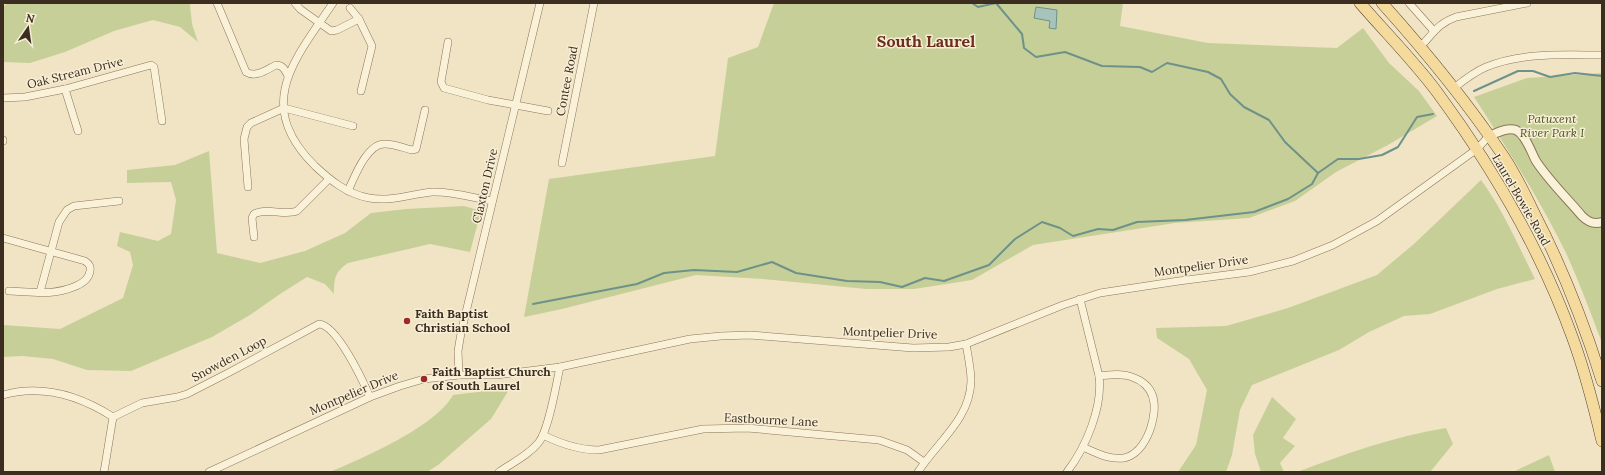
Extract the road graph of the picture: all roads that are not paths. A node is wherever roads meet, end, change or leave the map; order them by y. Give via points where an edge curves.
1 (217, 3) edge
2 (295, 3) edge
3 (333, 3) edge
4 (540, 3) edge
5 (594, 3) edge
6 (1382, 3) edge
7 (1409, 3) edge
8 (1528, 3) edge
9 (1362, 4) edge
10 (350, 8) dead end
11 (359, 19) junction
12 (319, 23) junction
13 (1433, 30) junction
14 (448, 42) dead end
15 (1420, 46) junction
16 (1602, 55) edge
17 (288, 76) junction
18 (1454, 88) junction
19 (65, 89) junction
20 (361, 91) dead end
21 (3, 98) edge
22 (516, 105) junction
23 (284, 108) junction
24 (425, 110) dead end
25 (548, 111) dead end
26 (162, 121) dead end
27 (353, 126) dead end
28 (78, 131) dead end
29 (1489, 136) junction
30 (1477, 149) junction
31 (562, 163) dead end
32 (329, 179) junction
33 (248, 187) dead end
34 (348, 191) junction
35 (119, 201) dead end
36 (492, 201) junction
37 (1602, 222) edge
38 (254, 237) dead end
39 (3, 238) edge
40 (51, 251) junction
41 (9, 291) dead end
42 (40, 292) junction
43 (1080, 299) junction
44 (966, 344) junction
45 (560, 367) junction
46 (460, 375) junction
47 (1099, 376) junction
48 (1602, 381) edge
49 (3, 395) edge
50 (370, 397) junction
51 (113, 417) junction
52 (543, 435) junction
53 (1602, 441) edge
54 (1083, 447) junction
55 (924, 462) junction
56 (104, 472) edge
57 (209, 472) edge
58 (499, 472) edge
59 (918, 472) edge
60 (1067, 472) edge

1 - 17 street via 246,72 255,75 279,65
2 - 12 street
3 - 12 street
4 - 22 street, Claxton Drive
5 - 31 street, Contee Road
6 - 15 main road, Laurel Bowie Road
7 - 13 street
8 - 13 street via 1456,17
9 - 30 main road, Laurel Bowie Road via 1429,82
10 - 11 street
11 - 12 street via 334,31
11 - 20 street via 372,46
12 - 17 street via 295,59
13 - 15 street
14 - 22 street via 441,82 444,88
15 - 18 main road, Laurel Bowie Road
16 - 18 street via 1546,55 1506,61 1485,67
17 - 23 street
18 - 29 main road, Laurel Bowie Road
19 - 21 street, Oak Stream Drive via 19,98
19 - 26 street, Oak Stream Drive via 152,66
19 - 28 street
22 - 25 street
22 - 36 street, Claxton Drive
23 - 27 street
23 - 32 street via 286,123 296,143 304,155
23 - 33 street via 251,123 247,128 244,139
24 - 34 street via 416,149 381,144 367,154
29 - 30 street, Montpelier Drive
29 - 37 street, Montpelier Drive via 1506,130 1518,131 1543,171 1582,216 1588,222
29 - 48 main road, Laurel Bowie Road via 1517,179 1553,250 1579,312
30 - 43 street, Montpelier Drive via 1377,221 1294,261 1249,272 1100,293
30 - 53 main road, Laurel Bowie Road via 1529,237 1565,317 1580,360
32 - 34 street
32 - 38 street via 297,211 290,214 254,214
34 - 36 street via 376,199 440,192
35 - 40 street via 70,208 59,222
36 - 46 street, Claxton Drive via 460,337
39 - 40 street
40 - 42 street
40 - 42 street via 85,261 90,265 90,270 83,283 57,292
41 - 42 street
43 - 44 street, Montpelier Drive
43 - 47 street
44 - 45 street, Montpelier Drive via 913,348 750,335 720,336 690,339
44 - 55 street via 971,380 968,402 958,421
45 - 46 street, Montpelier Drive via 496,375
45 - 52 street
46 - 50 street, Montpelier Drive via 424,379
47 - 54 street via 1096,407
47 - 54 street via 1132,376 1142,382 1153,396 1154,416 1143,445 1129,456 1109,457
49 - 51 street via 18,391 65,395 88,403
50 - 51 street, Snowden Loop via 345,350 328,327 319,324 187,394 142,403
50 - 57 street, Montpelier Drive
51 - 56 street
52 - 55 street, Eastbourne Lane via 570,446 599,450 703,429 762,429 879,440 907,450
52 - 58 street via 534,447
54 - 60 street
55 - 59 street

